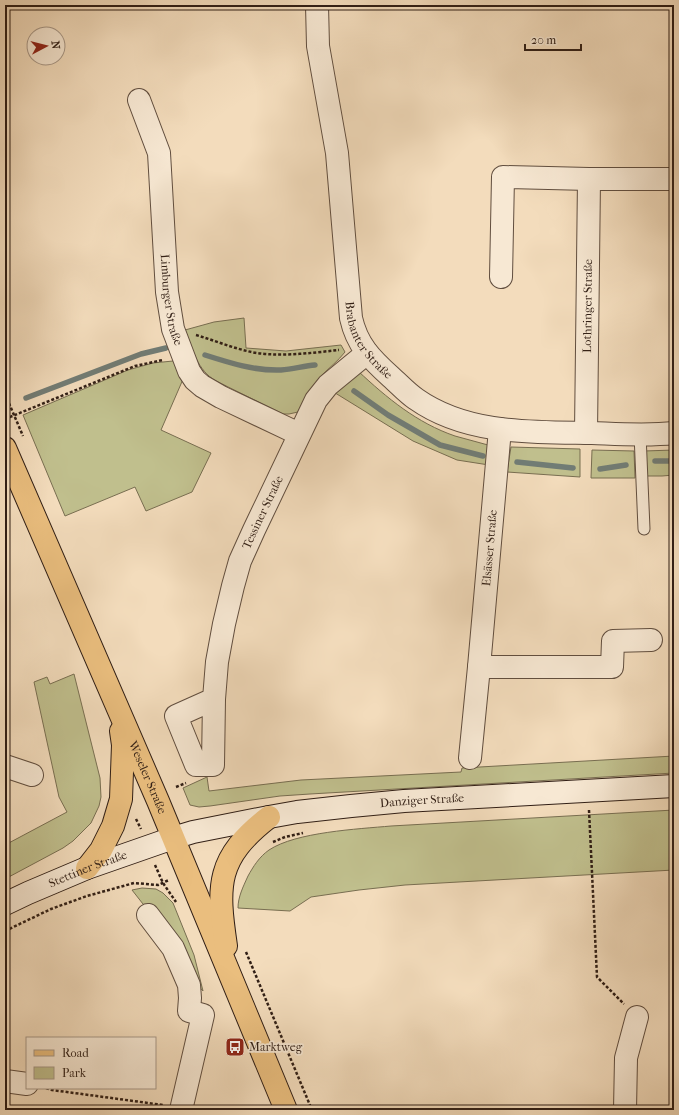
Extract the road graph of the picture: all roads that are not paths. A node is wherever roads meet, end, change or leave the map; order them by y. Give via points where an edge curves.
1 (317, 5) edge
2 (139, 100) dead end
3 (589, 179) junction
4 (674, 179) edge
5 (501, 277) dead end
6 (365, 350) junction
7 (500, 430) junction
8 (586, 433) junction
9 (674, 433) edge
10 (299, 434) junction
11 (640, 434) junction
12 (5, 448) edge
13 (644, 529) dead end
14 (651, 640) dead end
15 (479, 667) junction
16 (214, 699) dead end
17 (119, 714) junction
18 (470, 758) dead end
19 (5, 766) edge
20 (32, 775) dead end
21 (674, 786) edge
22 (268, 817) junction
23 (174, 838) junction
24 (87, 868) junction
25 (5, 904) edge
26 (148, 915) dead end
27 (234, 983) junction
28 (637, 1017) road end
29 (5, 1081) edge
30 (26, 1084) edge
31 (181, 1109) edge
32 (286, 1110) edge
33 (625, 1110) edge

1 - 6 street, Brabanter Straße via 318,46 337,153 351,318 354,332
2 - 10 street, Limburger Straße via 159,153 167,292 173,329 189,371 202,386 221,397
3 - 4 street
3 - 5 street via 503,177
3 - 8 street, Lothringer Straße
6 - 7 street, Brabanter Straße via 377,365 416,399 434,410 477,426
6 - 10 street, Tessiner Straße via 316,400
7 - 8 street, Brabanter Straße
7 - 15 street, Elsässer Straße
8 - 11 street, Brabanter Straße
9 - 11 street, Brabanter Straße
10 - 16 street, Tessiner Straße via 240,561 224,624
11 - 13 lane
12 - 17 main road, Weseler Straße
14 - 15 street via 613,641 612,667
15 - 18 street, Elsässer Straße
17 - 23 main road, Weseler Straße
17 - 24 main road via 123,745 121,799 113,826 101,850
19 - 20 street
21 - 22 street, Danziger Straße via 399,802
22 - 23 street, Danziger Straße
22 - 27 main road via 238,846 225,868 222,880 223,926
23 - 24 street, Stettiner Straße
23 - 27 main road, Weseler Straße
24 - 25 street, Stettiner Straße
26 - 31 street via 173,948 189,985 189,1011 203,1015
27 - 32 main road, Weseler Straße
28 - 33 street via 626,1058
29 - 30 street

